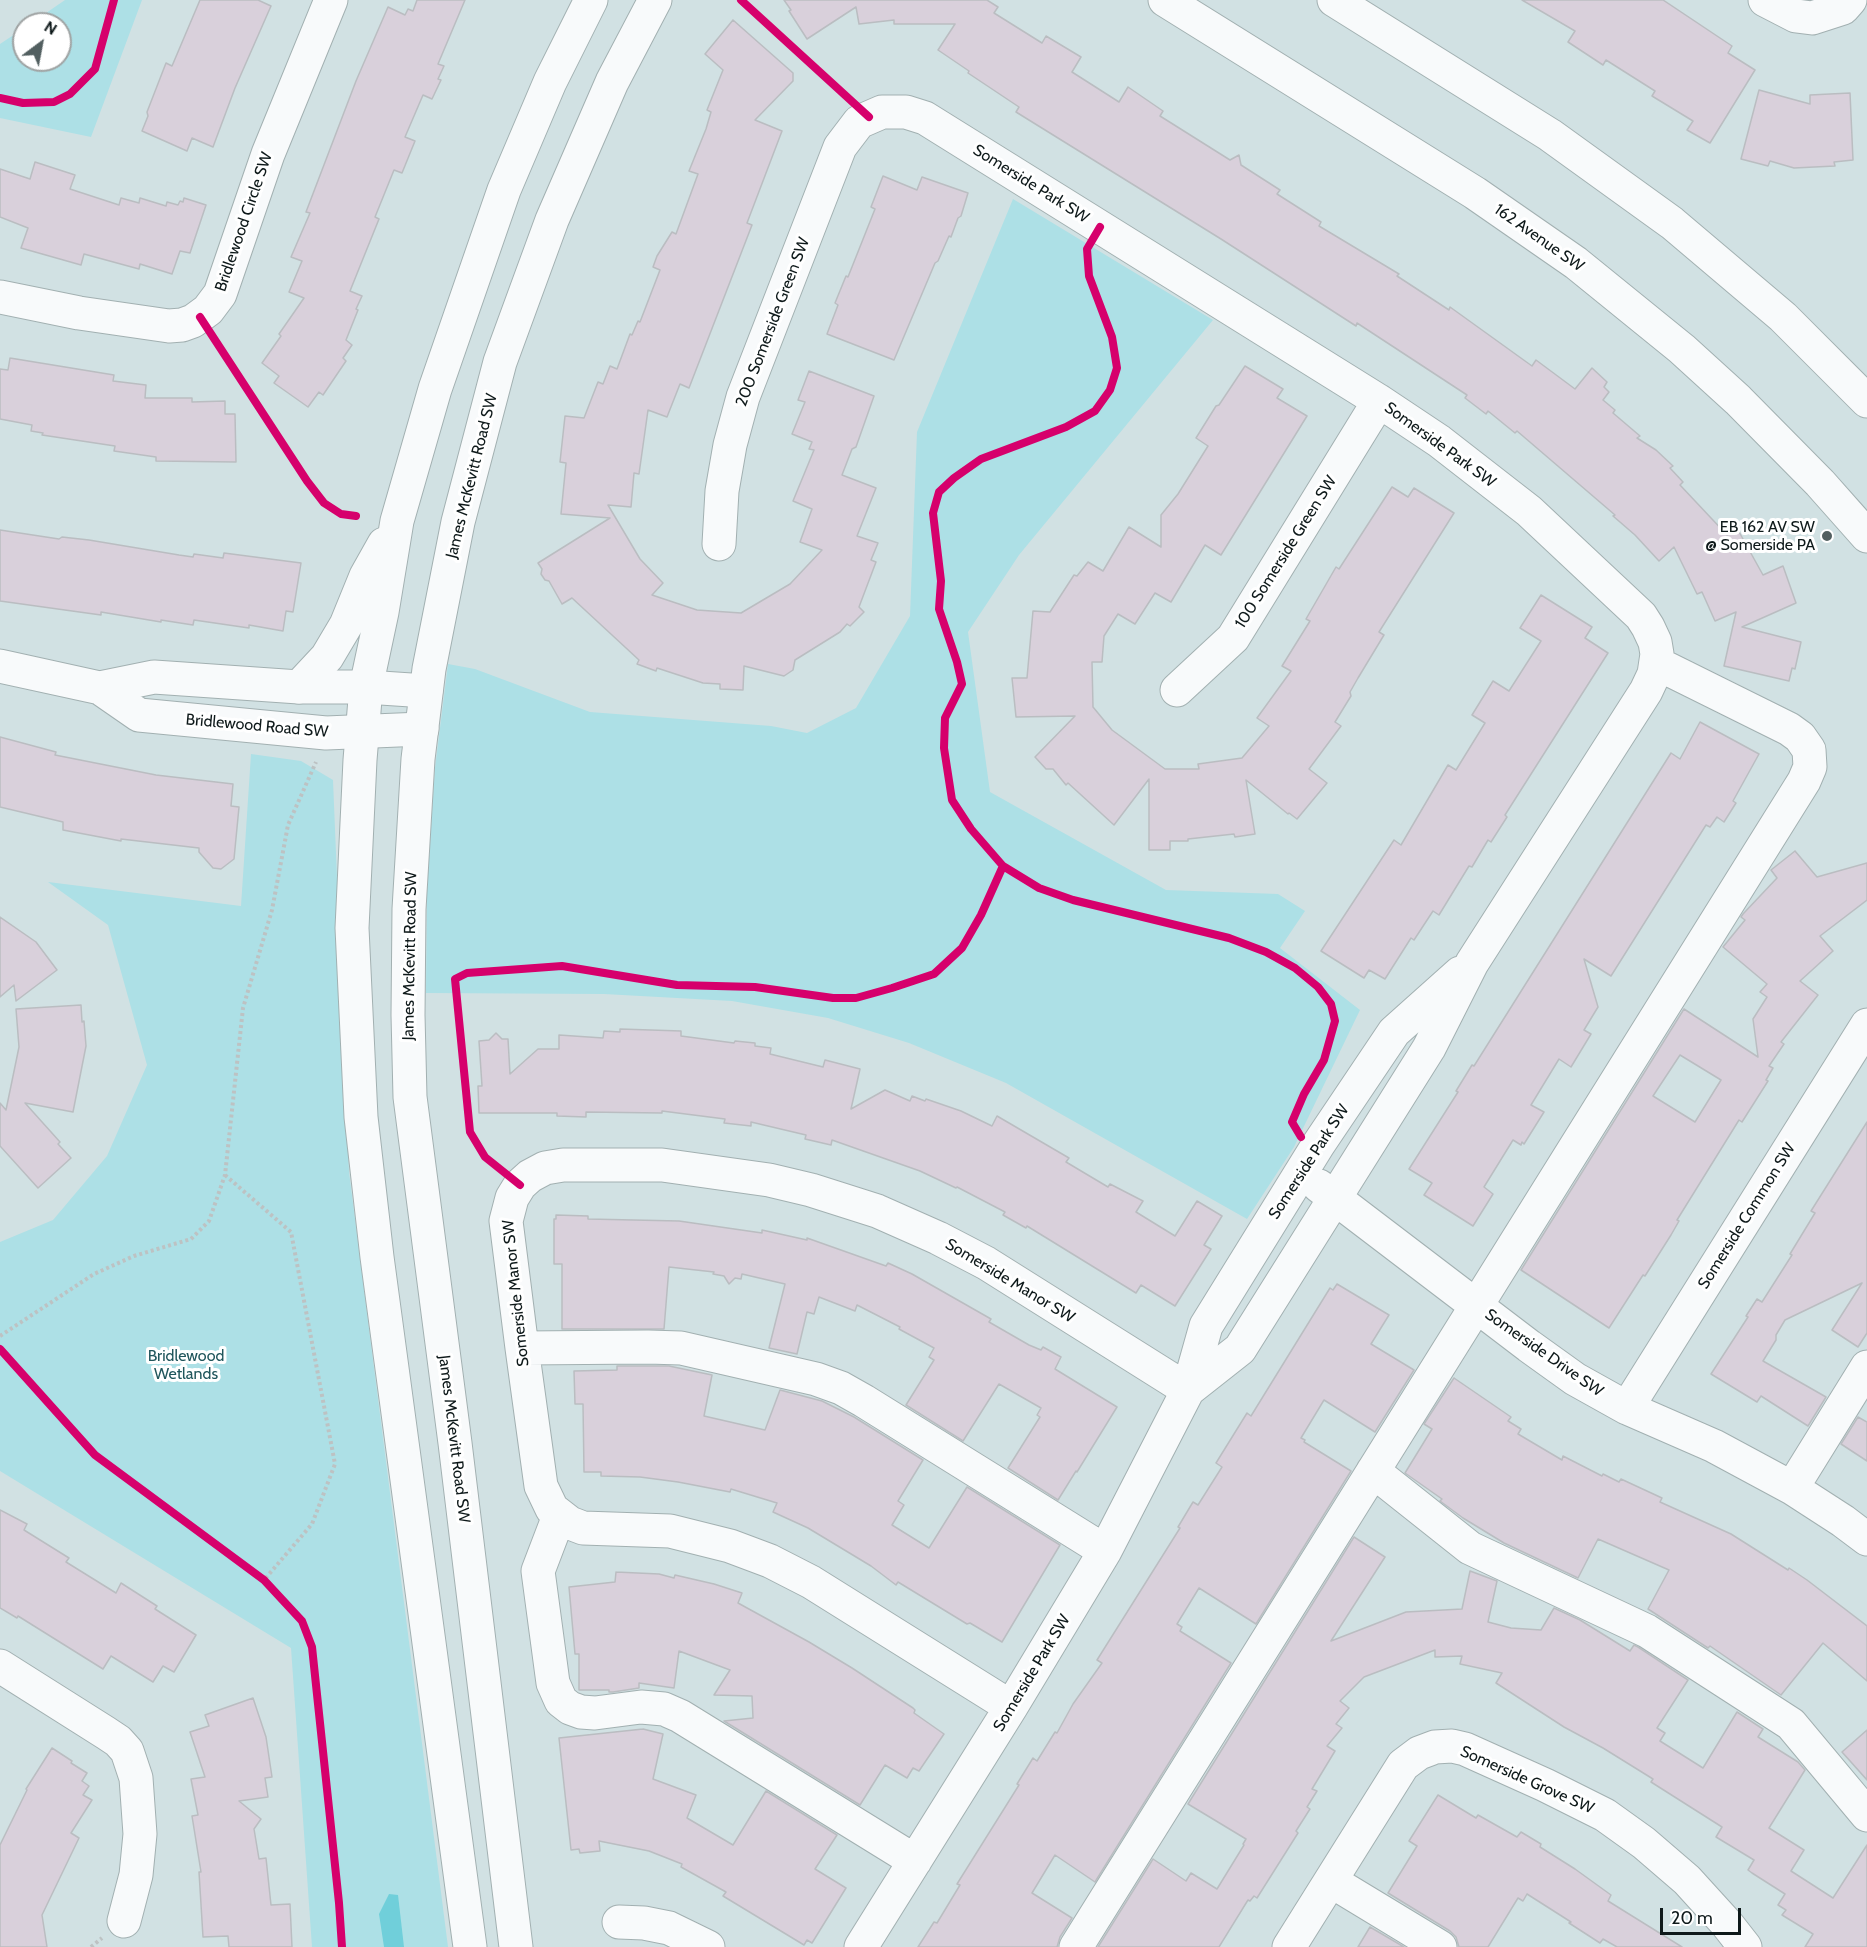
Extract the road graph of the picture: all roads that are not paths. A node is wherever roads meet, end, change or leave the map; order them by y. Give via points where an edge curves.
1 (331, 0) edge
2 (591, 0) edge
3 (655, 0) edge
4 (1165, 0) edge
5 (1334, 0) edge
6 (1765, 0) edge
7 (1850, 0) edge
8 (869, 117) joint
9 (0, 297) edge
10 (1379, 401) junction
11 (1867, 401) edge
12 (397, 521) junction
13 (1867, 536) edge
14 (719, 544) dead end
15 (1656, 663) junction
16 (0, 666) edge
17 (299, 687) junction
18 (366, 687) junction
19 (100, 688) junction
20 (1177, 690) dead end
21 (426, 691) junction
22 (422, 729) junction
23 (362, 731) junction
24 (1472, 963) junction
25 (1867, 1024) edge
26 (1300, 1173) junction
27 (1335, 1198) junction
28 (1476, 1306) junction
29 (522, 1348) junction
30 (1867, 1367) edge
31 (1188, 1390) junction
32 (1627, 1408) junction
33 (1373, 1471) junction
34 (1792, 1488) junction
35 (559, 1516) junction
36 (1867, 1539) edge
37 (1105, 1551) junction
38 (0, 1666) edge
39 (1011, 1707) junction
40 (1867, 1815) edge
41 (915, 1861) junction
42 (1330, 1881) junction
43 (124, 1921) dead end
44 (619, 1922) dead end
45 (470, 1947) edge
46 (516, 1947) edge
47 (708, 1947) edge
48 (861, 1947) edge
49 (1076, 1947) edge
50 (1289, 1947) edge
51 (1440, 1947) edge
52 (1745, 1947) edge

1 - 9 street, Bridlewood Circle SW via 268,154 220,294 208,310 193,321 169,326
2 - 12 street via 550,82 504,190 435,389
3 - 21 street, James McKevitt Road SW via 612,82 552,220 501,362 458,522
4 - 13 street, 162 Avenue SW via 1475,194 1576,263 1738,400
5 - 11 street via 1550,135 1663,216 1783,317
6 - 7 street via 1796,16 1812,18 1843,8
8 - 10 street, Somerside Park SW via 894,111 925,118
8 - 14 street, 200 Somerside Green SW via 859,123 840,147 743,396 722,491
10 - 15 street, Somerside Park SW via 1439,441 1529,511 1641,616 1655,642
10 - 20 street, 100 Somerside Green SW via 1233,638
12 - 17 street via 366,576 346,625 327,657
12 - 18 street
15 - 24 street, Somerside Park SW via 1646,691
15 - 28 street via 1789,729 1809,750 1810,767
16 - 19 street, Bridlewood Road SW
17 - 18 street, Bridlewood Road SW
17 - 19 street, Bridlewood Road SW via 153,677
18 - 21 street, Bridlewood Road SW
18 - 23 street
19 - 23 street, Bridlewood Road SW via 139,715 326,733
21 - 22 street, James McKevitt Road SW
22 - 23 street, Bridlewood Road SW
22 - 46 street, James McKevitt Road SW via 409,909 410,1097
23 - 45 street via 352,928 361,1117
24 - 26 street, Somerside Park SW via 1394,1032
24 - 27 street, Somerside Park SW via 1429,1048
25 - 32 street, Somerside Common SW
26 - 27 street, Somerside Drive SW
26 - 31 street, Somerside Park SW via 1206,1326
27 - 28 street, Somerside Drive SW
27 - 31 street, Somerside Park SW via 1240,1349
28 - 32 street, Somerside Drive SW via 1575,1378
28 - 33 street
29 - 31 street, Somerside Manor SW via 506,1221 520,1185 545,1168 662,1165 769,1180 877,1211 986,1263
29 - 35 street, Somerside Manor SW via 541,1486
29 - 37 street via 681,1348 816,1379 864,1401
30 - 34 street
31 - 37 street, Somerside Park SW
32 - 34 street, Somerside Drive SW via 1714,1446
33 - 40 street via 1470,1548 1647,1631 1791,1724
33 - 49 street
34 - 36 street, Somerside Drive SW
35 - 39 street via 583,1528 670,1531 770,1561 811,1582
35 - 41 street via 538,1571 553,1683 561,1701 581,1712 641,1707 664,1709 680,1716
37 - 39 street, Somerside Park SW
38 - 43 street via 118,1741 127,1751 136,1778 140,1834 136,1875
39 - 41 street, Somerside Park SW
41 - 48 street, Somerside Park SW
42 - 50 street, Somerside Grove SW
42 - 51 street
42 - 52 street, Somerside Grove SW via 1403,1765 1419,1753 1452,1746 1515,1771 1605,1815 1687,1880
44 - 47 street via 669,1928

